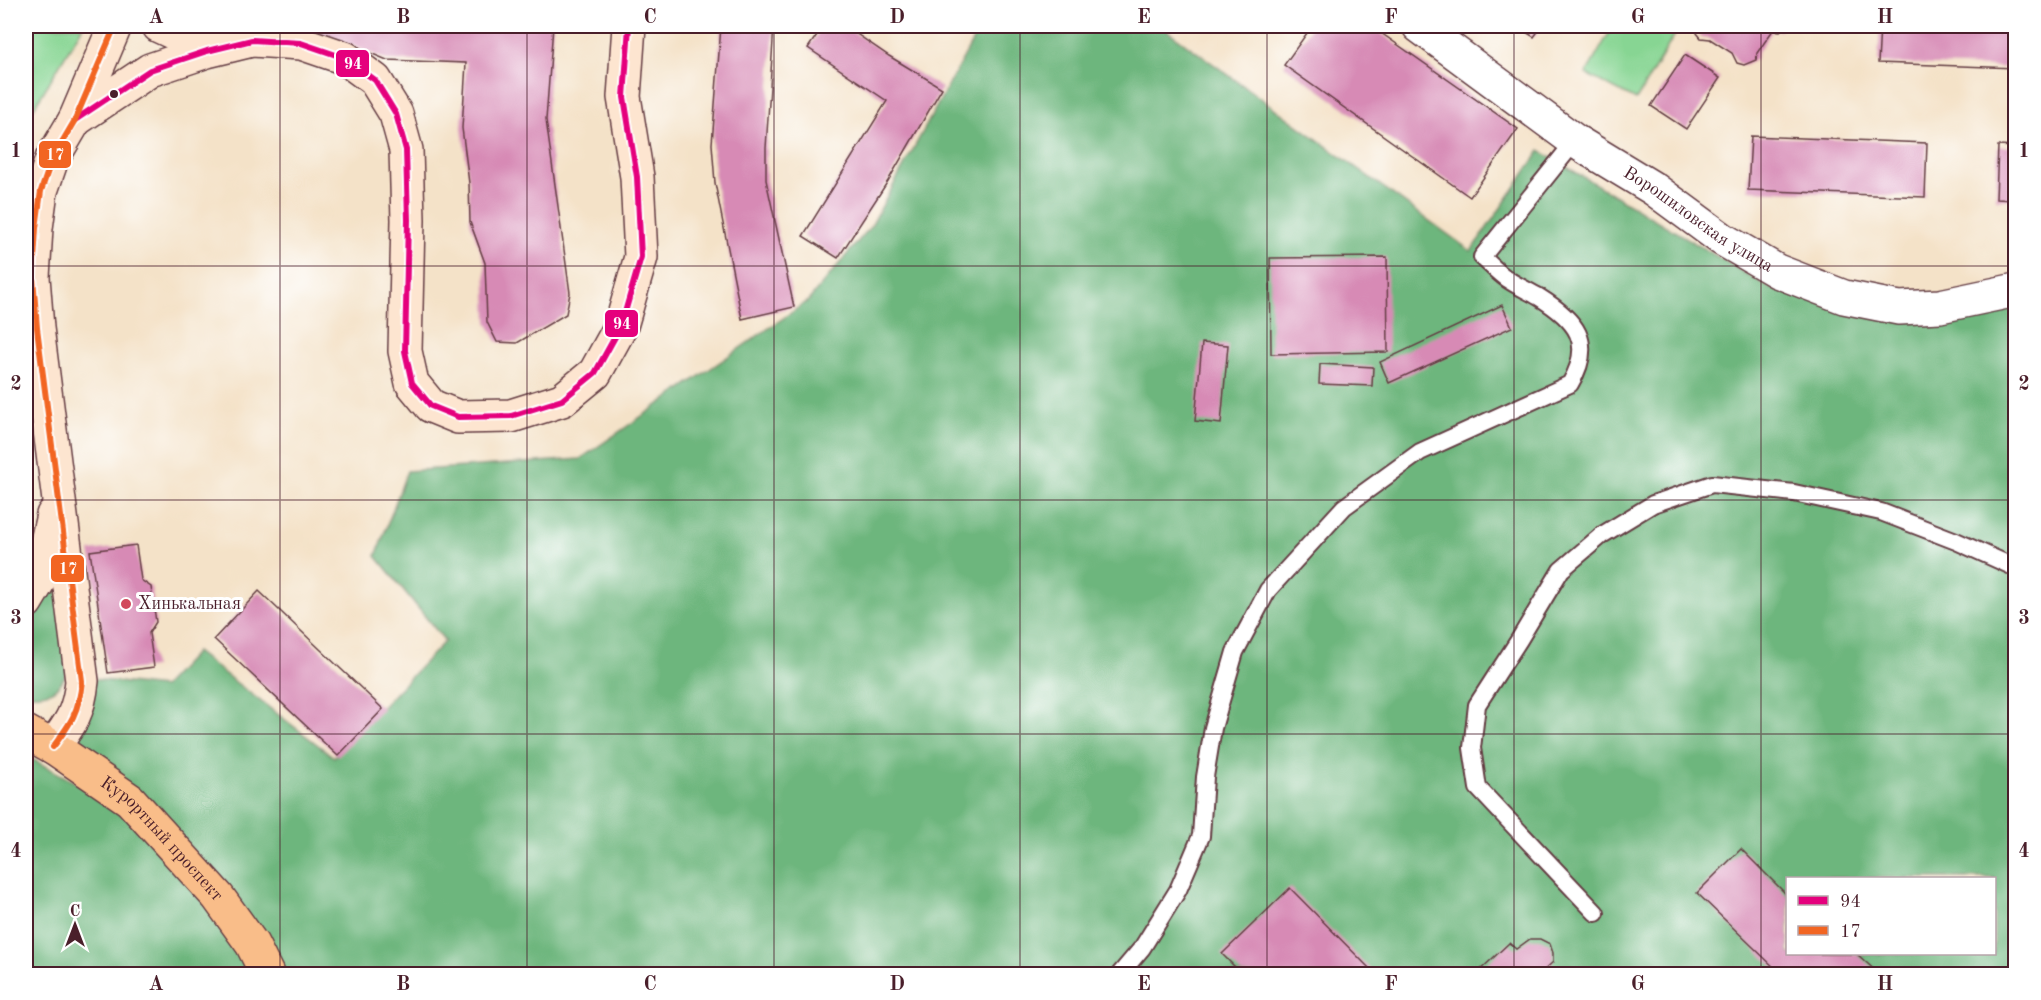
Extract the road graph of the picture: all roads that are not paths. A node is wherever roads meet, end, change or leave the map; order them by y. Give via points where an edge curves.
1 (115, 26) edge
2 (159, 26) edge
3 (629, 26) edge
4 (1419, 26) edge
5 (231, 45) junction
6 (75, 120) junction
7 (1575, 141) junction
8 (2016, 290) edge
9 (58, 493) junction
10 (2016, 568) edge
11 (26, 602) edge
12 (39, 739) edge
13 (1596, 913) dead end
14 (267, 975) edge
15 (1120, 975) edge

1 - 6 street
2 - 5 street
3 - 5 street via 624,96 637,177 641,257 621,326 595,373 562,400 511,416 458,417 431,406 412,383 405,351 406,150 396,114 375,80 345,58 301,43 252,40
4 - 7 street, Ворошиловская улица
5 - 6 street via 150,70
6 - 9 street via 52,159 41,191 33,277
7 - 8 street, Ворошиловская улица via 1654,189 1722,239 1778,271 1844,297 1899,308 1940,306
7 - 15 lane via 1482,257 1507,279 1572,322 1580,337 1580,368 1570,384 1420,452 1344,507 1268,590 1235,652 1213,728 1201,836 1178,890
9 - 11 street via 38,582
9 - 12 street via 82,681 80,703 70,723
10 - 13 lane via 1881,512 1794,493 1712,484 1653,504 1602,535 1561,570 1477,705 1472,748 1478,788
12 - 14 main road, Курортный проспект via 130,800 225,906 252,944

